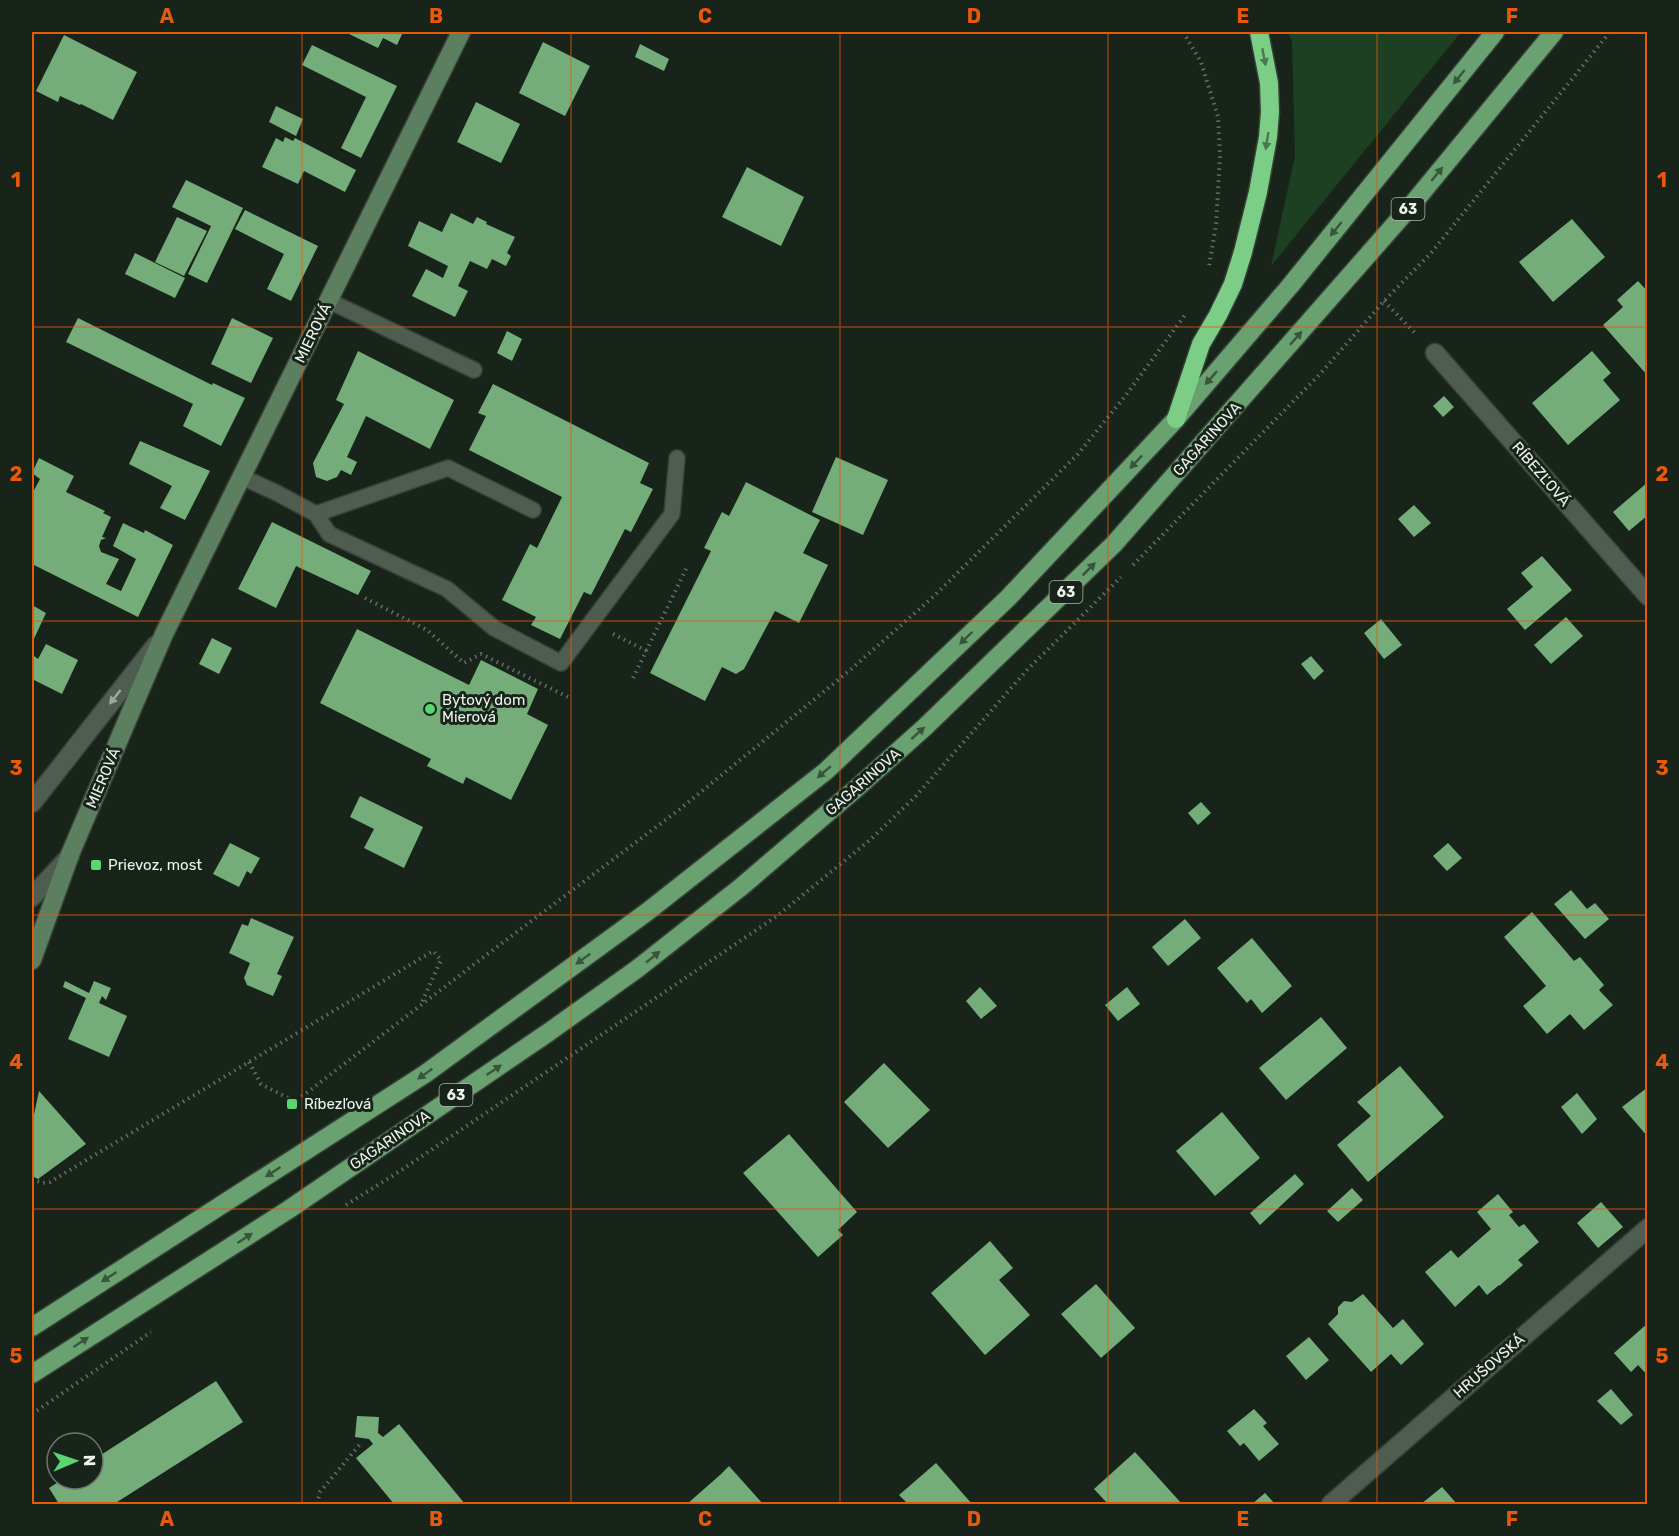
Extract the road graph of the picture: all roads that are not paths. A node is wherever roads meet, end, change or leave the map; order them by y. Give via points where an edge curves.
1 (461, 32) edge
2 (1259, 32) edge
3 (1495, 32) edge
4 (1554, 32) edge
5 (329, 301) junction
6 (1435, 353) road end
7 (474, 370) dead end
8 (1176, 419) junction
9 (677, 459) dead end
10 (242, 477) junction
11 (533, 510) dead end
12 (315, 514) junction
13 (1647, 596) edge
14 (164, 634) junction
15 (32, 803) edge
16 (70, 856) junction
17 (32, 897) edge
18 (32, 960) edge
19 (1647, 1228) edge
20 (32, 1327) edge
21 (32, 1374) edge
22 (1331, 1504) edge

1 - 5 street, MIEROVÁ
2 -> 8 highway via 1270,112 1258,192 1233,284 1202,344
3 -> 8 main road, 63 via 1290,286
21 -> 4 main road, GAGARINOVA / 63 via 288,1210 628,976 741,887 859,786 1114,544 1410,207
5 - 7 lane
5 - 10 street, MIEROVÁ
6 - 13 street, RÍBEZĽOVÁ
8 -> 20 main road, 63 via 1008,598 826,771 714,861 425,1074
9 - 12 lane via 672,514 561,663 494,628 447,589 329,534
10 - 12 lane
10 - 14 street, MIEROVÁ
11 - 12 lane via 448,468
14 -> 15 street, MIEROVÁ
14 - 16 street, MIEROVÁ
16 - 17 street, MIEROVÁ
16 - 18 street, MIEROVÁ
19 - 22 street, HRUŠOVSKÁ

